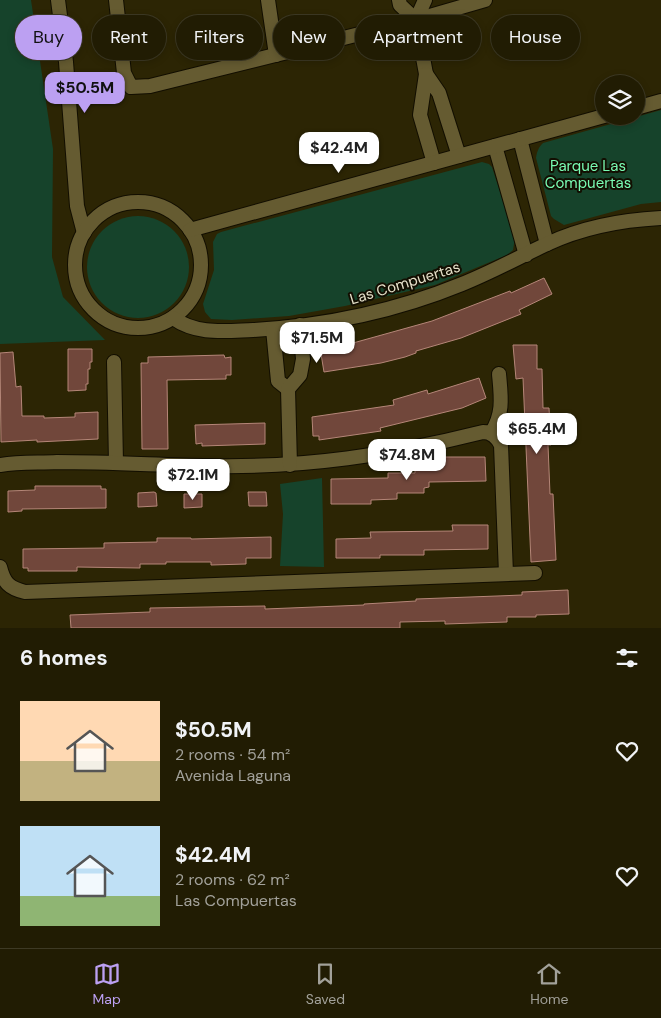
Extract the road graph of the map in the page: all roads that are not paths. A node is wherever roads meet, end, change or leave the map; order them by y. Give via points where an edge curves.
1 (58, 0) edge
2 (116, 0) edge
3 (268, 0) edge
4 (400, 0) edge
5 (425, 0) edge
6 (485, 0) edge
7 (411, 15) edge
8 (418, 15) edge
9 (433, 15) edge
10 (273, 34) edge
11 (273, 56) edge
12 (423, 60) edge
13 (426, 74) junction
14 (661, 101) edge
15 (645, 105) edge
16 (595, 118) edge
17 (520, 139) junction
18 (495, 146) junction
19 (458, 156) junction
20 (434, 163) junction
21 (661, 218) edge
22 (190, 230) junction
23 (84, 233) junction
24 (547, 244) junction
25 (526, 255) junction
26 (173, 318) junction
27 (300, 325) junction
28 (273, 329) junction
29 (114, 362) dead end
30 (499, 374) dead end
31 (288, 389) junction
32 (491, 433) junction
33 (116, 462) junction
34 (0, 465) edge
35 (290, 465) junction
36 (0, 567) edge
37 (535, 573) dead end
38 (506, 574) junction

1 - 23 street via 77,206
2 - 11 street via 124,73 131,88
3 - 10 street
4 - 7 street via 400,5
5 - 8 street
6 - 9 street
12 - 13 street
13 - 19 street via 439,93
13 - 20 street via 420,115
14 - 15 street
16 - 17 street
17 - 18 street
17 - 24 street
18 - 19 street
18 - 25 street
19 - 20 street
20 - 22 street
21 - 24 street, Las Compuertas via 601,226
22 - 23 street via 169,211 141,203 112,208 96,218
22 - 26 street via 199,250 201,272 194,294
23 - 26 street via 75,265 79,288 90,307 108,321 129,328 152,327
24 - 25 street, Las Compuertas
25 - 27 street, Las Compuertas via 429,297 363,315
26 - 28 street, Las Compuertas via 188,327 211,332
27 - 28 street, Las Compuertas
27 - 31 street via 303,359 300,376
28 - 31 street via 278,381
29 - 33 street
30 - 32 street via 502,409
31 - 35 street
32 - 35 street via 482,432 361,458
32 - 38 street via 501,450
33 - 34 street
33 - 35 street
36 - 38 street via 3,578 13,589 25,592
37 - 38 street

